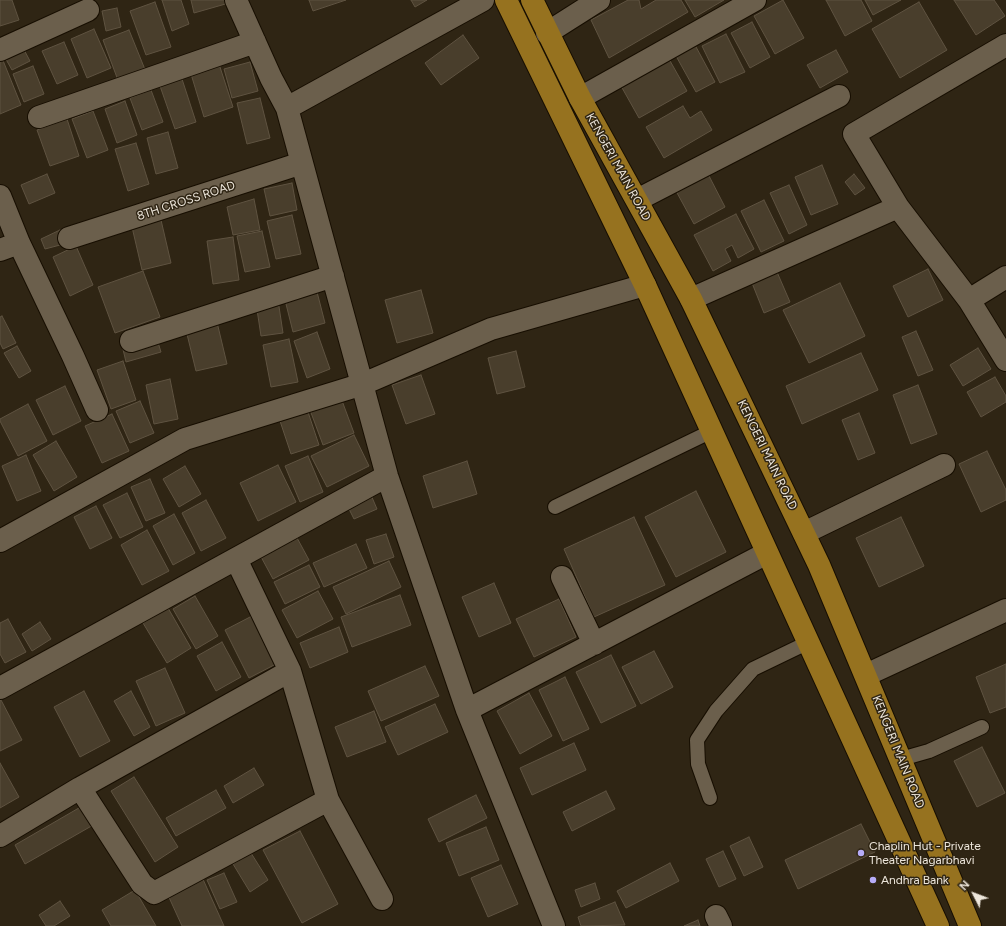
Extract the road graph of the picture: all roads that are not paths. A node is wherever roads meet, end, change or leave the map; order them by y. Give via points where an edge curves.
1 (482, 0) edge
2 (506, 0) edge
3 (532, 0) edge
4 (599, 0) edge
5 (755, 0) edge
6 (241, 2) edge
7 (88, 10) dead end
8 (547, 33) junction
9 (255, 42) junction
10 (1006, 45) edge
11 (0, 50) edge
12 (839, 96) dead end
13 (580, 98) junction
14 (287, 108) junction
15 (39, 117) dead end
16 (302, 163) junction
17 (0, 196) edge
18 (637, 200) junction
19 (898, 207) junction
20 (69, 238) dead end
21 (10, 247) edge
22 (333, 276) junction
23 (1006, 277) edge
24 (645, 285) junction
25 (691, 299) junction
26 (969, 300) junction
27 (131, 341) dead end
28 (1006, 360) edge
29 (363, 384) junction
30 (97, 410) dead end
31 (712, 431) junction
32 (944, 465) dead end
33 (388, 476) junction
34 (555, 507) dead end
35 (804, 533) junction
36 (0, 541) edge
37 (767, 553) junction
38 (236, 559) junction
39 (562, 576) dead end
40 (1006, 610) edge
41 (809, 642) junction
42 (594, 644) junction
43 (290, 671) junction
44 (866, 675) junction
45 (0, 688) edge
46 (467, 710) junction
47 (982, 726) dead end
48 (901, 759) junction
49 (80, 788) junction
50 (710, 798) dead end
51 (328, 800) junction
52 (0, 836) edge
53 (382, 899) dead end
54 (554, 926) edge
55 (938, 926) edge
56 (970, 926) edge

1 - 14 street
2 - 24 main road, KENGERI MAIN ROAD
3 - 8 main road, KENGERI MAIN ROAD
4 - 8 street
5 - 13 street
6 - 9 street
7 - 11 street
8 - 13 main road, KENGERI MAIN ROAD
9 - 14 street
9 - 15 street
10 - 19 street via 854,134
12 - 18 street
13 - 18 main road, KENGERI MAIN ROAD
14 - 16 street
16 - 20 street, 8TH CROSS ROAD
16 - 22 street
17 - 21 street
18 - 25 main road, KENGERI MAIN ROAD
19 - 25 street
19 - 26 street
21 - 30 street via 73,356
22 - 27 street
22 - 29 street
23 - 26 street
24 - 29 street via 491,329
24 - 31 main road, KENGERI MAIN ROAD
25 - 35 main road, KENGERI MAIN ROAD
26 - 28 street
29 - 33 street
29 - 36 street via 186,439
31 - 34 lane
31 - 37 main road, KENGERI MAIN ROAD
32 - 35 street
33 - 38 street
33 - 46 street
35 - 44 main road, KENGERI MAIN ROAD
37 - 41 main road, KENGERI MAIN ROAD
37 - 42 street
38 - 43 street
38 - 45 street
39 - 42 street
40 - 44 street
41 - 50 lane via 753,669 716,711 697,740 698,764
41 - 55 main road, KENGERI MAIN ROAD
42 - 46 street
43 - 49 street
43 - 51 street
44 - 48 main road, KENGERI MAIN ROAD
46 - 54 street
47 - 48 lane via 929,751
48 - 56 main road, KENGERI MAIN ROAD
49 - 51 street via 142,884 154,893
49 - 52 street
51 - 53 street

